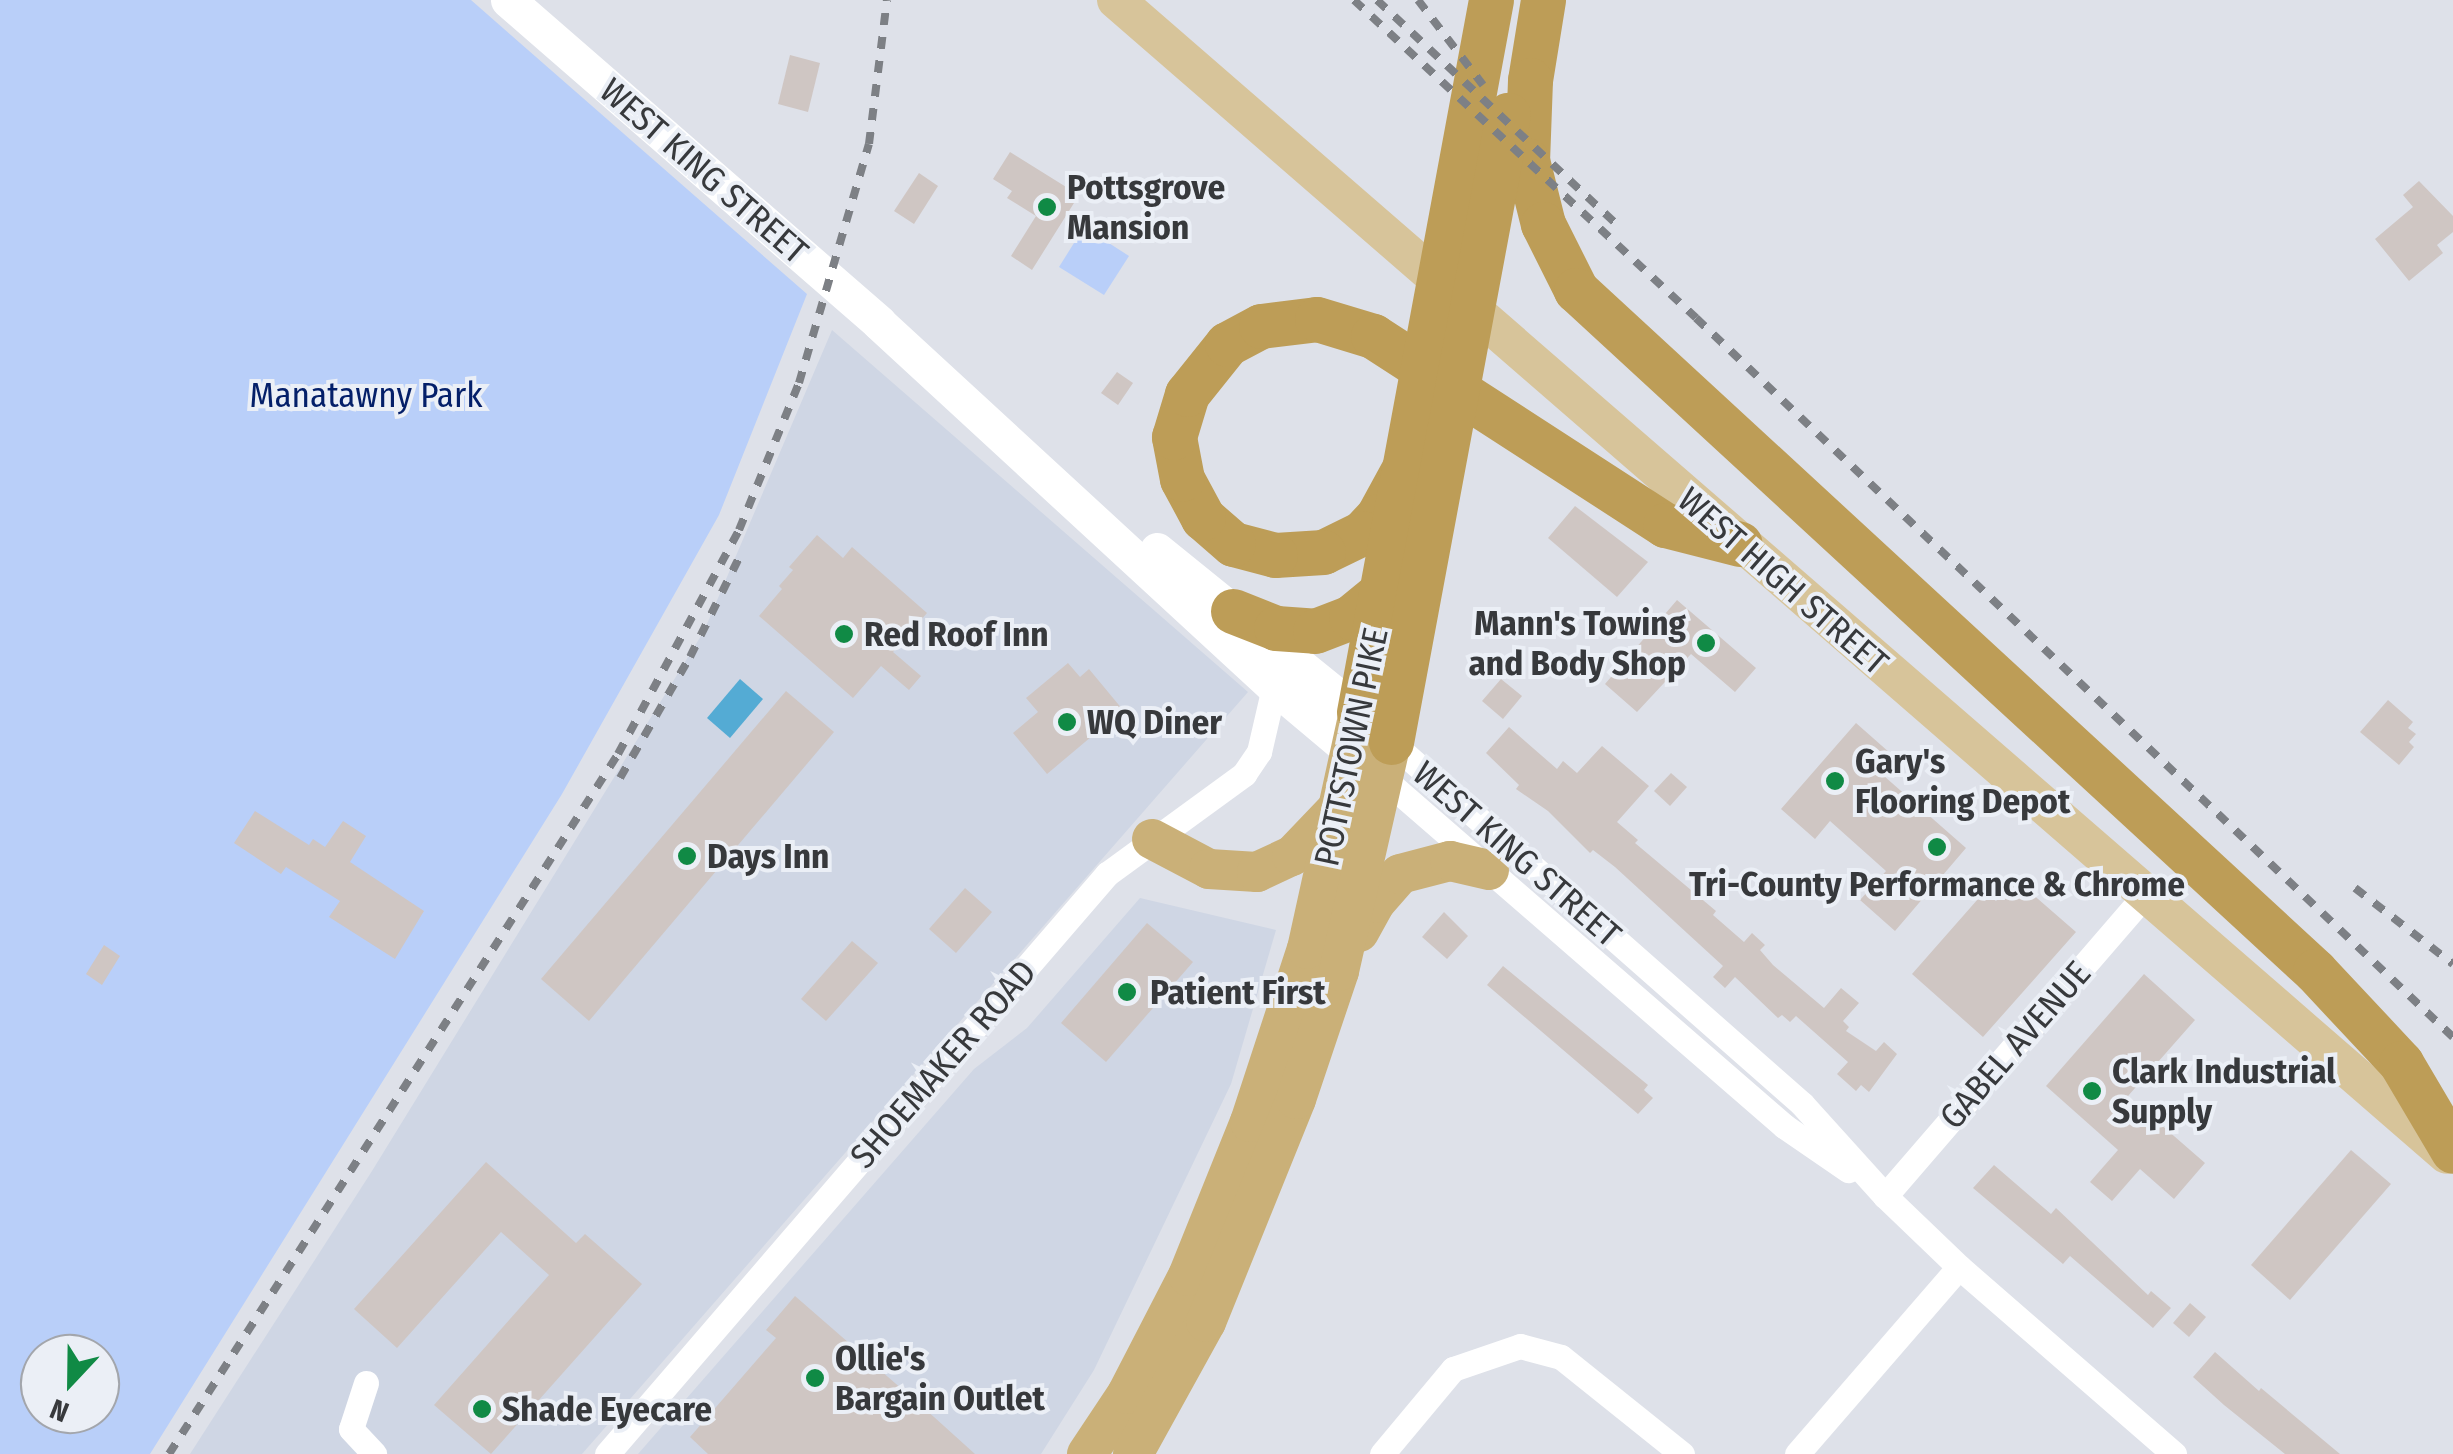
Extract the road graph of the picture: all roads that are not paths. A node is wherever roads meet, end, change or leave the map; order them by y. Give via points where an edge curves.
1 (508, 0) edge
2 (1116, 0) edge
3 (1491, 0) edge
4 (1537, 7) edge
5 (899, 342) junction
6 (1422, 455) junction
7 (1740, 544) junction
8 (1384, 590) junction
9 (1233, 611) junction
10 (1274, 687) junction
11 (1371, 746) junction
12 (1339, 807) junction
13 (1152, 840) junction
14 (1489, 870) junction
15 (2146, 894) junction
16 (1338, 970) junction
17 (2453, 1151) edge
18 (2453, 1160) edge
19 (1884, 1196) junction
20 (1960, 1267) junction
21 (366, 1383) dead end
22 (374, 1454) edge
23 (607, 1454) edge
24 (1087, 1454) edge
25 (1133, 1454) edge
26 (1382, 1454) edge
27 (1682, 1454) edge
28 (1797, 1454) edge
29 (2174, 1454) edge

1 - 5 main road, WEST KING STREET
2 - 7 main road, WEST HIGH STREET
3 - 6 highway, POTTSTOWN PIKE
4 - 6 highway, POTTSTOWN PIKE
4 - 17 highway via 1527,160 1568,279 1608,324 2360,1016 2410,1078
5 - 9 main road, WEST KING STREET
5 - 10 main road, WEST KING STREET
6 - 7 highway via 1362,533 1323,552 1275,556 1233,544 1204,518 1182,479 1174,437 1186,394 1227,344 1261,326 1318,319 1372,336 1666,526
6 - 8 highway, POTTSTOWN PIKE
6 - 11 highway, POTTSTOWN PIKE
7 - 15 main road, WEST HIGH STREET
8 - 9 highway via 1352,618 1316,631 1276,628
8 - 11 highway, POTTSTOWN PIKE
9 - 11 main road, WEST KING STREET
10 - 11 main road, WEST KING STREET
10 - 13 street, SHOEMAKER ROAD via 1259,752 1244,774
11 - 12 highway, POTTSTOWN PIKE
11 - 14 street, WEST KING STREET
11 - 16 highway, POTTSTOWN PIKE
11 - 19 street, WEST KING STREET via 1802,1104
12 - 13 highway via 1292,856 1257,872 1209,868
12 - 24 highway, POTTSTOWN PIKE via 1307,949 1250,1122 1188,1276 1127,1394
13 - 23 street, SHOEMAKER ROAD via 1107,874
14 - 16 highway via 1436,862 1400,874 1375,903
14 - 19 street, WEST KING STREET via 1784,1126
15 - 18 main road, WEST HIGH STREET
15 - 19 street, GABEL AVENUE
16 - 25 highway, POTTSTOWN PIKE via 1296,1099 1206,1322
19 - 20 street, WEST KING STREET
20 - 28 street
20 - 29 street, WEST KING STREET
21 - 22 street via 352,1429
26 - 27 street via 1453,1370 1520,1346 1562,1356

